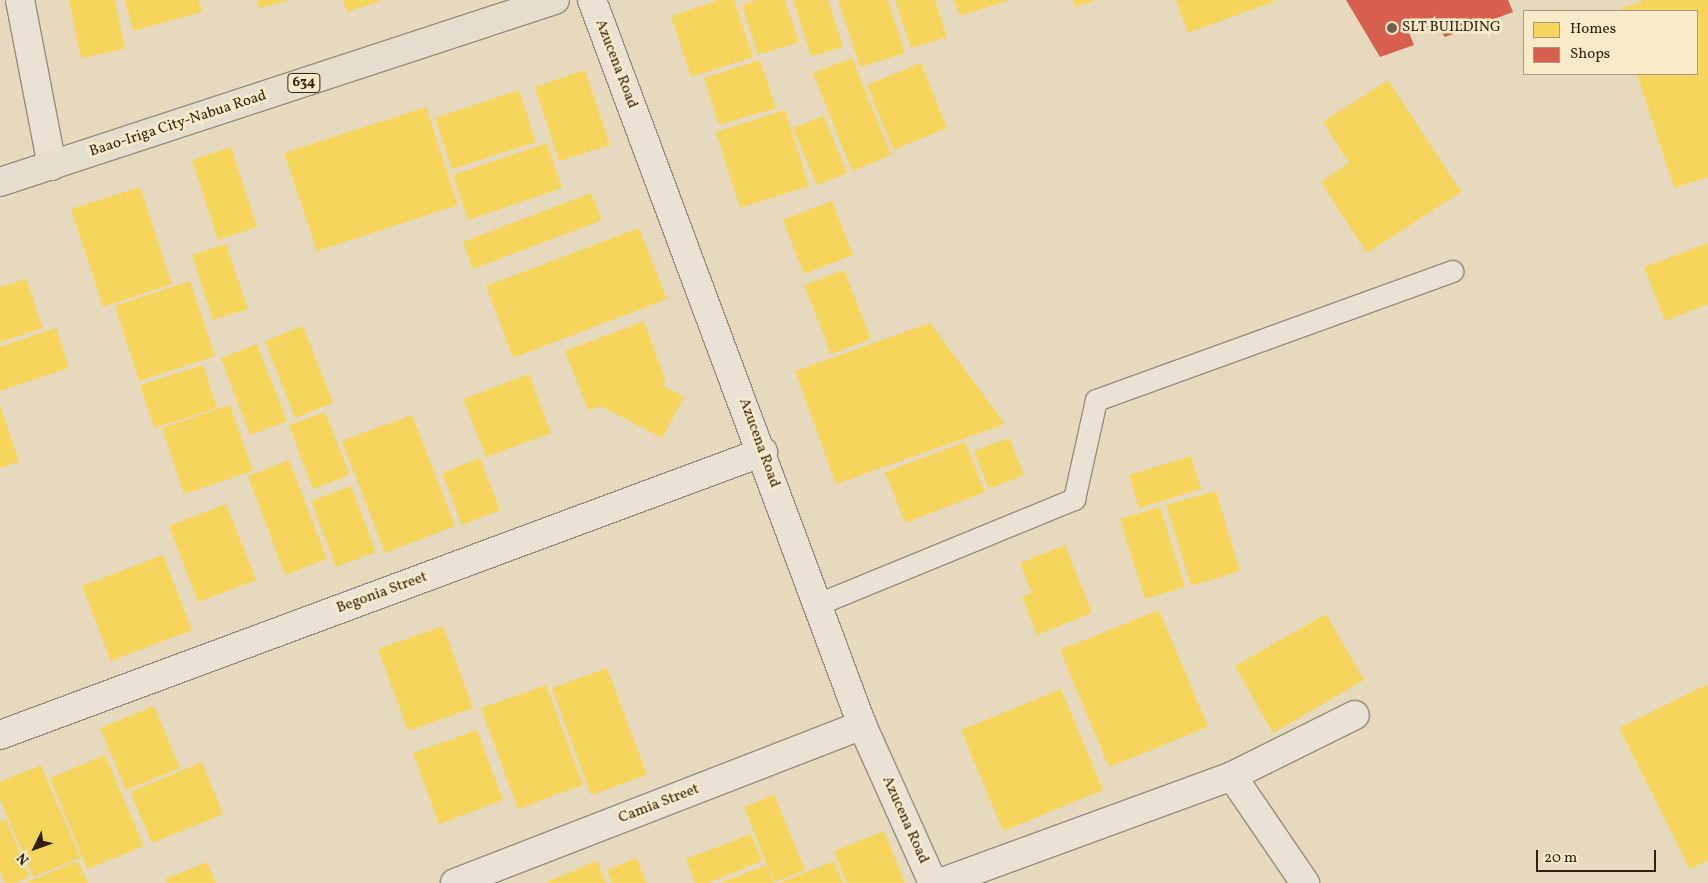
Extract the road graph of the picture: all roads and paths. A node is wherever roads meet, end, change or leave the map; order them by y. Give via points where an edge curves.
1 (20, 0) edge
2 (555, 0) edge
3 (592, 0) edge
4 (52, 166) junction
5 (0, 182) edge
6 (1452, 271) dead end
7 (763, 452) junction
8 (818, 604) junction
9 (1356, 715) dead end
10 (862, 724) junction
11 (0, 735) edge
12 (1232, 776) junction
13 (455, 883) edge
14 (933, 883) edge
15 (940, 883) edge
16 (1305, 883) edge

1 - 4 street
2 - 4 main road, Baao-Iriga City-Nabua Road / 634
3 - 7 street, Azucena Road
4 - 5 main road, Baao-Iriga City-Nabua Road / 634
6 - 8 lane via 1096,400 1074,499
7 - 8 street, Azucena Road
7 - 11 street, Begonia Street
8 - 10 street, Azucena Road
9 - 12 street
10 - 13 street, Camia Street
10 - 14 street, Azucena Road
12 - 15 street
12 - 16 street

